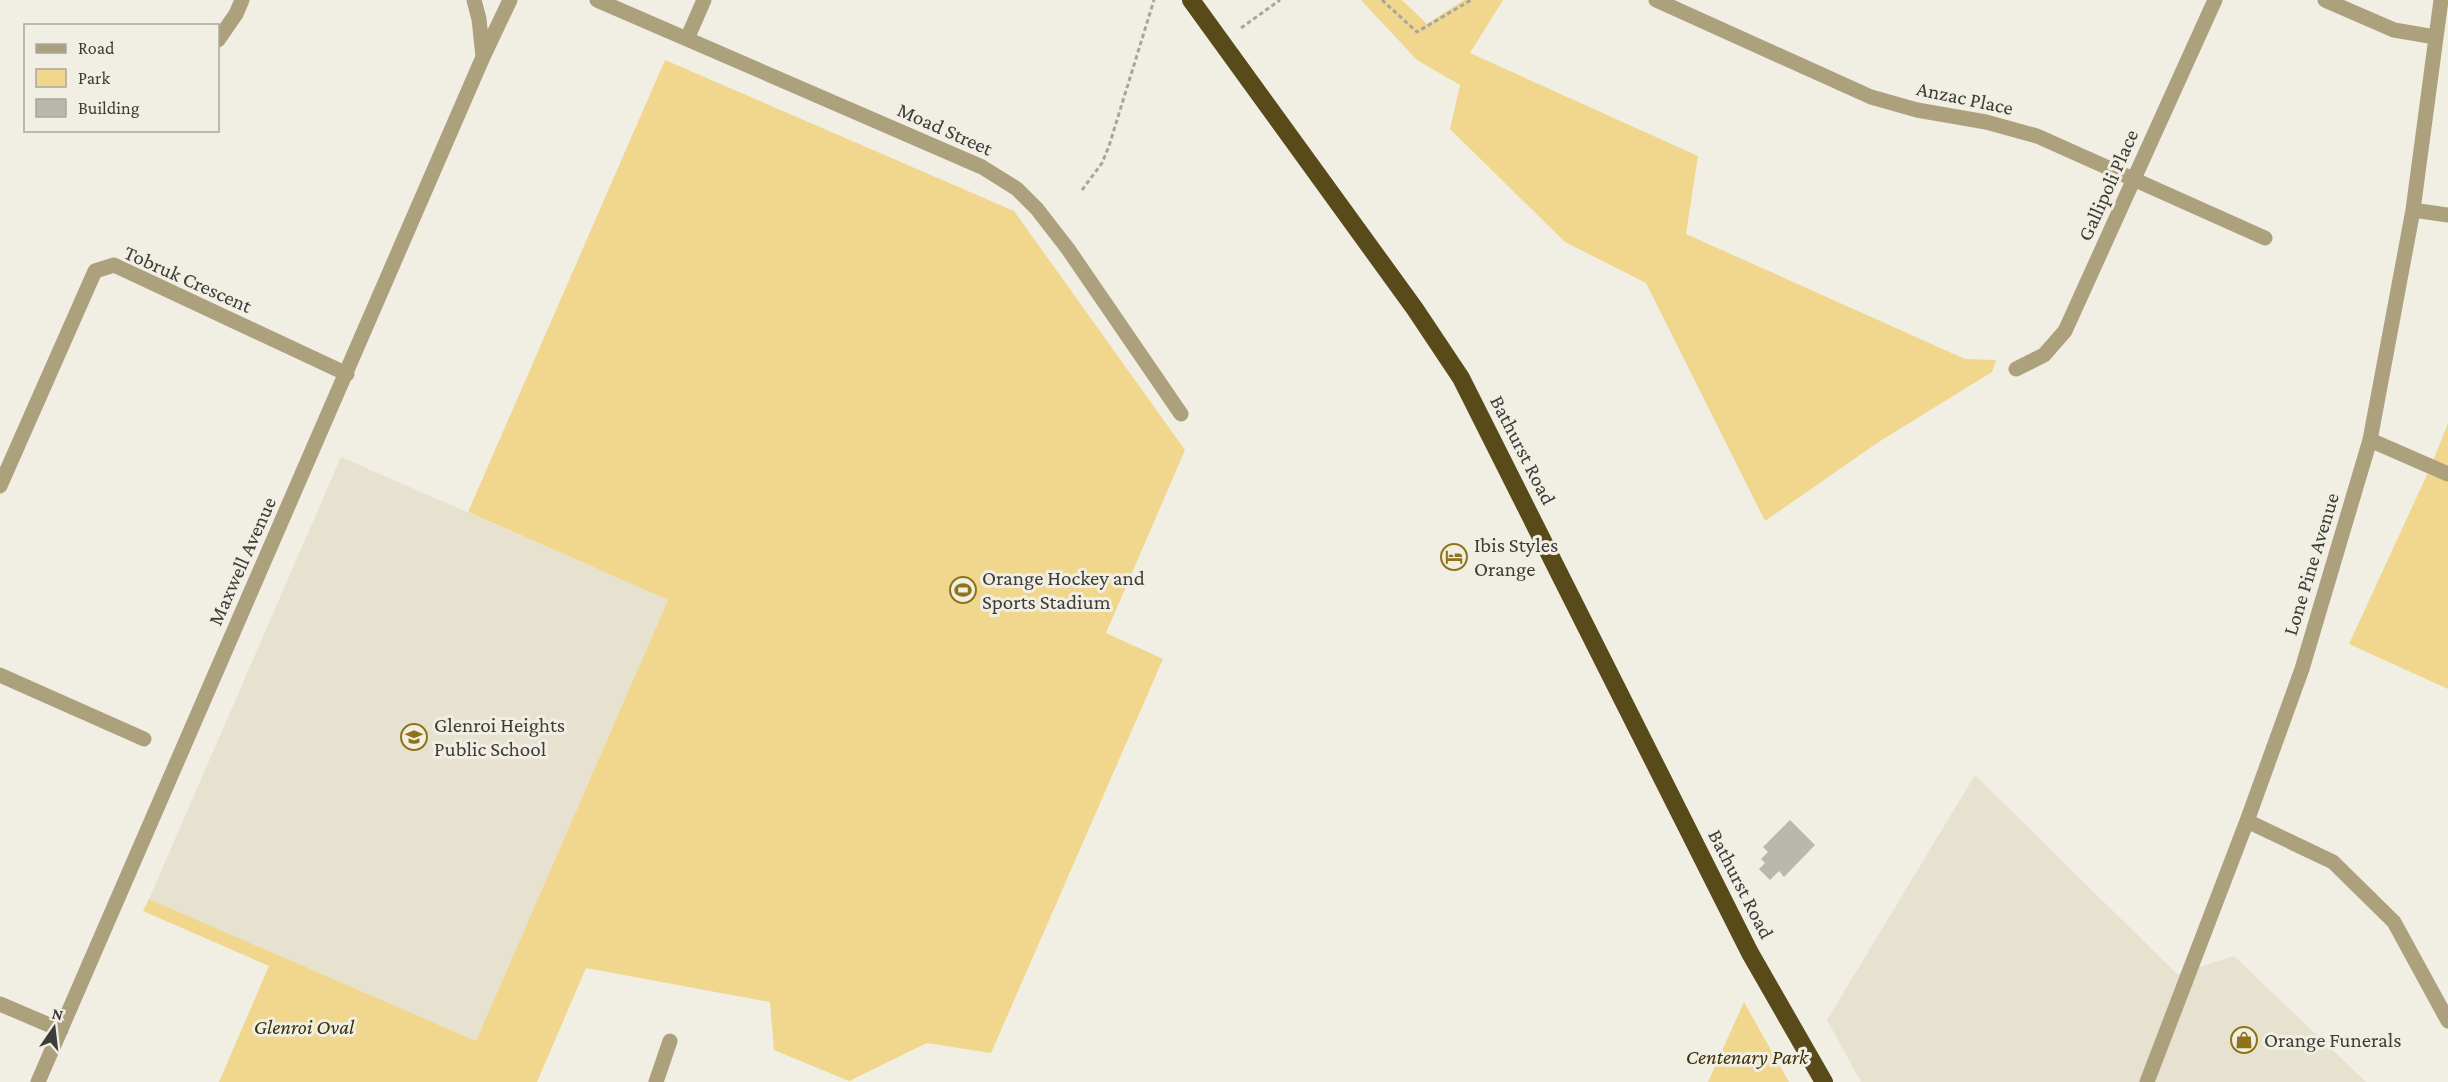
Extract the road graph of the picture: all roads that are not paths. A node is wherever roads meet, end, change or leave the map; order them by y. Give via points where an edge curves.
1 (242, 0) edge
2 (474, 0) edge
3 (510, 0) edge
4 (597, 0) edge
5 (704, 0) edge
6 (1191, 0) edge
7 (1656, 0) edge
8 (2215, 0) edge
9 (2325, 0) edge
10 (2440, 0) edge
11 (2435, 37) junction
12 (219, 39) edge
13 (687, 39) junction
14 (483, 57) junction
15 (2133, 180) junction
16 (2413, 210) junction
17 (2448, 215) edge
18 (2265, 238) dead end
19 (2016, 369) dead end
20 (347, 374) junction
21 (1181, 414) dead end
22 (2370, 440) junction
23 (2448, 474) edge
24 (0, 486) edge
25 (0, 675) edge
26 (144, 739) dead end
27 (2247, 821) junction
28 (0, 1004) edge
29 (2448, 1021) edge
30 (61, 1030) junction
31 (670, 1041) dead end
32 (38, 1082) edge
33 (656, 1082) edge
34 (1824, 1082) edge
35 (2147, 1082) edge

1 - 12 street
2 - 14 street, Maxwell Avenue
3 - 14 street, Maxwell Avenue
4 - 13 street, Moad Street
5 - 13 street
6 - 34 highway, Bathurst Road via 1461,378 1750,953
7 - 15 street, Anzac Place via 1871,97 2037,136
8 - 15 street, Gallipoli Place
9 - 11 street via 2394,30
10 - 11 street, Lone Pine Avenue
11 - 16 street, Lone Pine Avenue
13 - 21 street, Moad Street via 982,167 1017,189 1068,249
14 - 20 street, Maxwell Avenue
15 - 18 street, Anzac Place
15 - 19 street, Gallipoli Place via 2065,331 2044,355
16 - 17 street
16 - 22 street, Lone Pine Avenue
20 - 24 street, Tobruk Crescent via 114,265 95,271
20 - 30 street, Maxwell Avenue
22 - 23 street
22 - 27 street, Lone Pine Avenue via 2302,669
25 - 26 street
27 - 29 street via 2333,862 2394,922
27 - 35 street, Lone Pine Avenue
28 - 30 street
30 - 32 street, Maxwell Avenue
31 - 33 street

